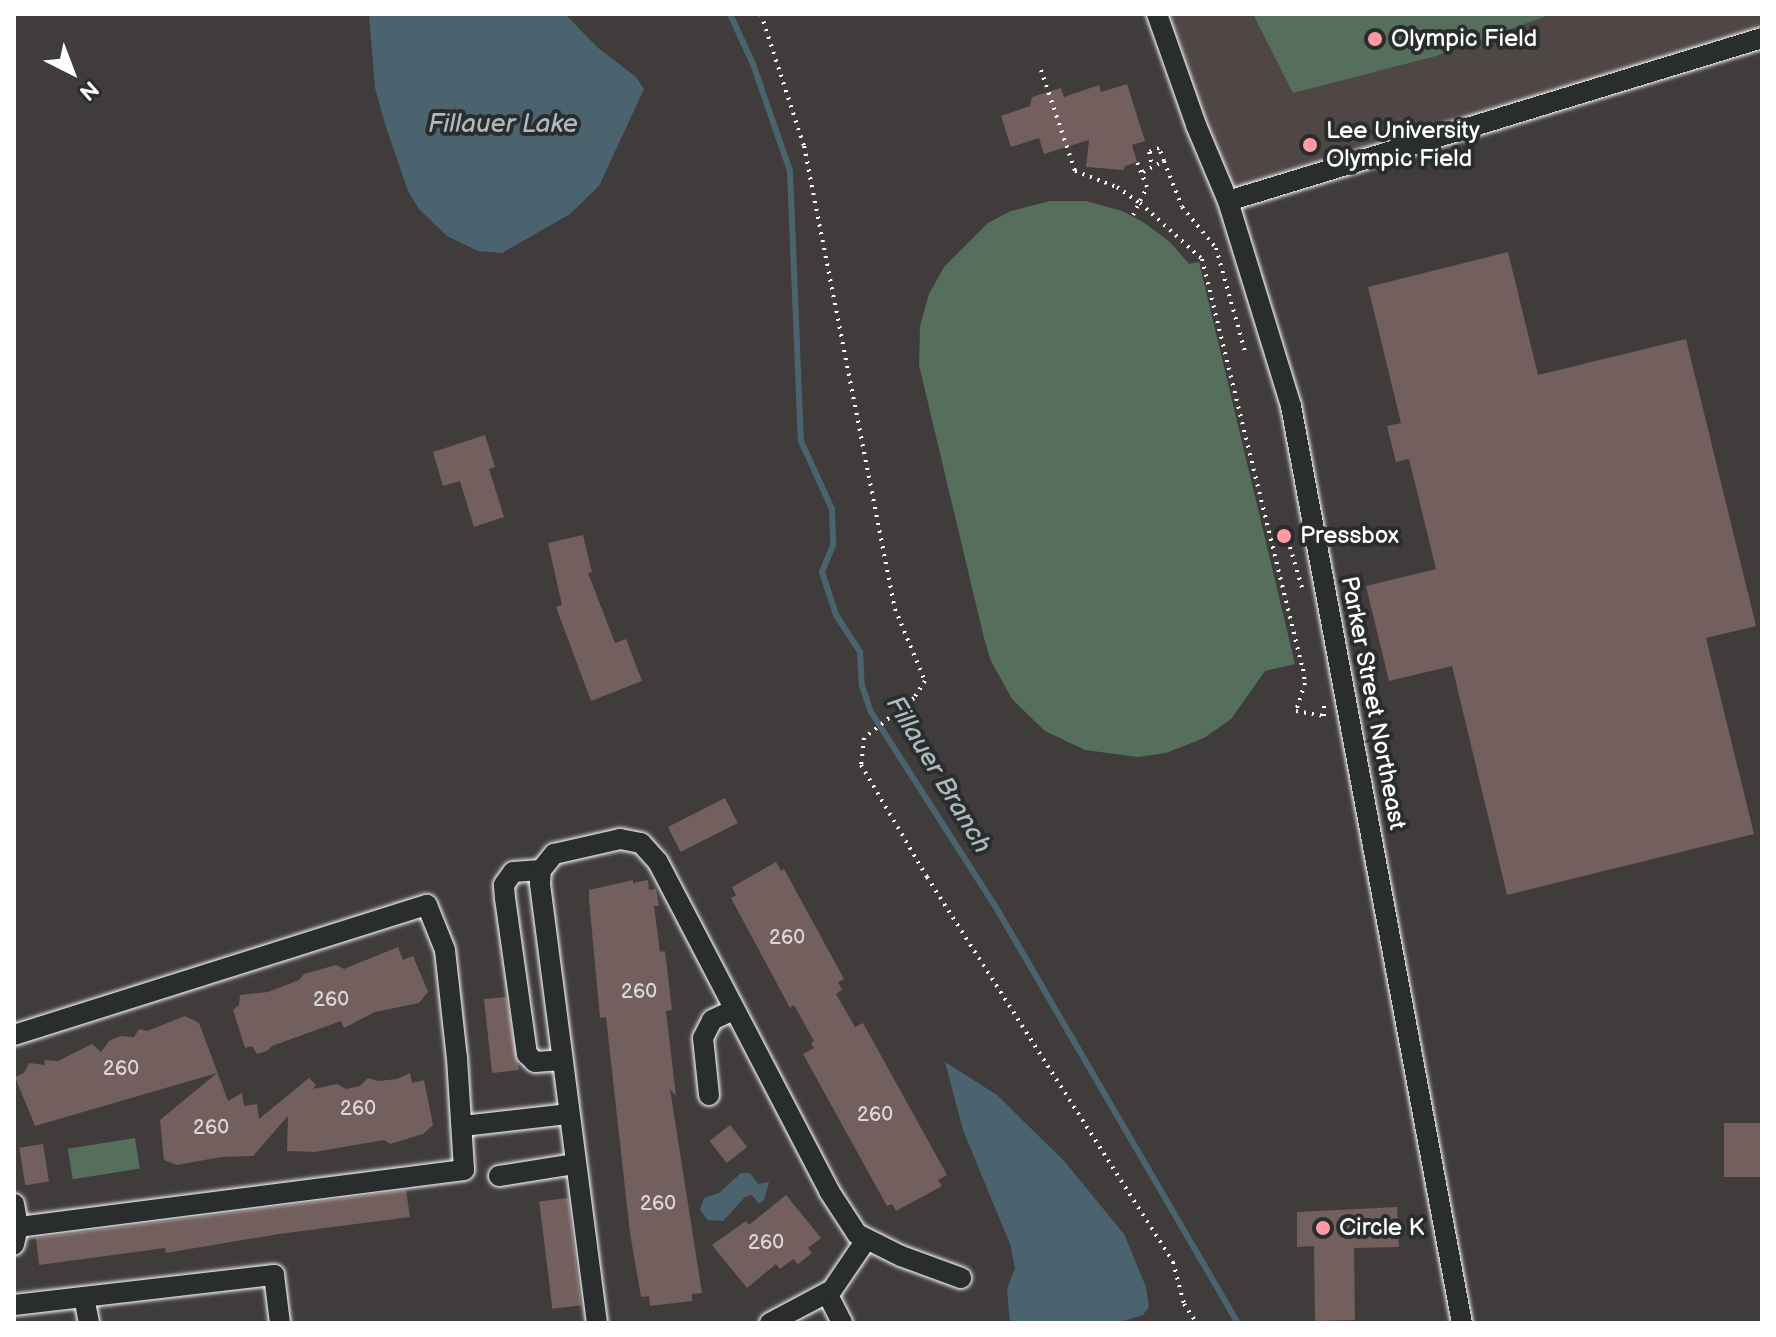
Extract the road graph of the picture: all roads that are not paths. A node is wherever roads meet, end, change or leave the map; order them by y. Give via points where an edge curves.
1 (1157, 14) edge
2 (1762, 38) edge
3 (1228, 201) junction
4 (541, 870) junction
5 (733, 1010) junction
6 (14, 1035) edge
7 (562, 1060) junction
8 (709, 1095) dead end
9 (569, 1114) junction
10 (463, 1126) junction
11 (575, 1164) junction
12 (499, 1176) dead end
13 (14, 1204) edge
14 (16, 1236) edge
15 (866, 1240) junction
16 (961, 1278) dead end
17 (827, 1293) junction
18 (84, 1297) junction
19 (14, 1305) edge
20 (89, 1323) edge
21 (280, 1323) edge
22 (597, 1323) edge
23 (770, 1323) edge
24 (842, 1323) edge
25 (1462, 1323) edge

1 - 3 street, Parker Street Northeast
2 - 3 street
3 - 25 street, Parker Street Northeast via 1291,406
4 - 5 street via 547,859 566,850 620,839 641,843 658,862
4 - 7 street
4 - 7 street via 513,872 504,885 505,898 527,1054 535,1062
5 - 8 street via 712,1020 703,1038
5 - 15 street via 845,1219
6 - 10 street via 427,905 445,950
7 - 9 street
9 - 10 street
9 - 11 street
10 - 14 street via 464,1170
11 - 12 street
11 - 22 street
13 - 14 street
15 - 16 street
15 - 17 street
17 - 23 street
17 - 24 street
18 - 19 street
18 - 20 street
18 - 21 street via 274,1275

